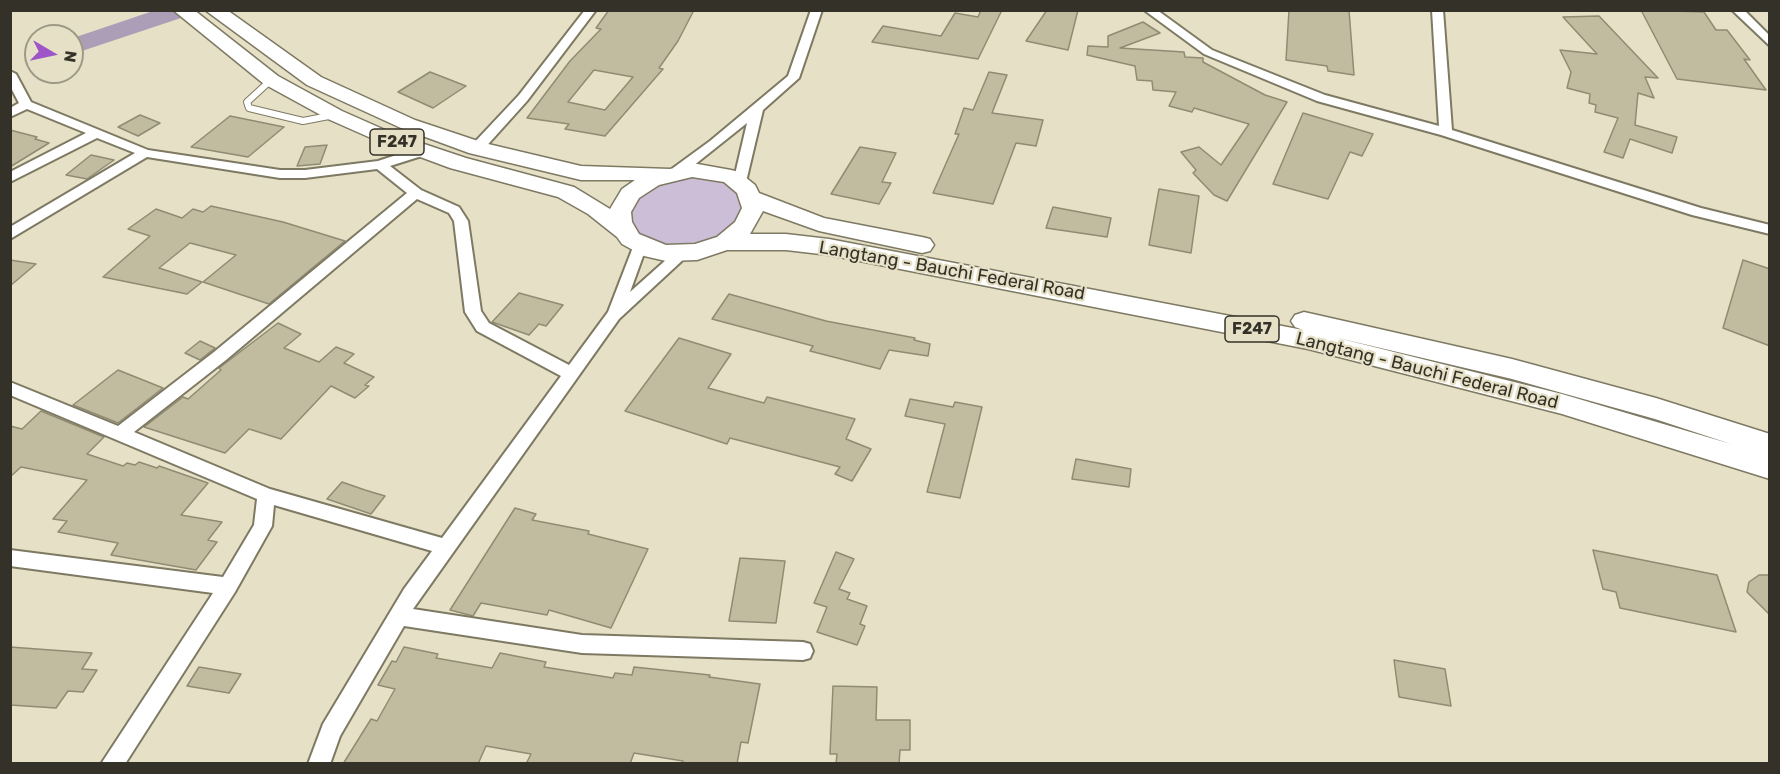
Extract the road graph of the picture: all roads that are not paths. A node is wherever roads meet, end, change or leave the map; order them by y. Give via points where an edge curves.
1 (214, 10) edge
2 (591, 10) edge
3 (817, 10) edge
4 (1149, 10) edge
5 (1437, 10) edge
6 (1737, 10) edge
7 (185, 13) edge
8 (1770, 43) edge
9 (10, 74) edge
10 (270, 80) junction
11 (26, 104) junction
12 (757, 109) junction
13 (10, 112) edge
14 (335, 115) junction
15 (1446, 132) junction
16 (96, 133) junction
17 (477, 148) junction
18 (423, 151) junction
19 (145, 153) junction
20 (380, 165) junction
21 (671, 173) junction
22 (10, 178) edge
23 (746, 191) junction
24 (417, 193) junction
25 (1770, 230) edge
26 (10, 234) edge
27 (632, 238) junction
28 (725, 242) junction
29 (681, 254) junction
30 (614, 315) junction
31 (570, 374) junction
32 (10, 388) edge
33 (121, 433) junction
34 (1770, 445) edge
35 (1770, 467) edge
36 (266, 495) junction
37 (446, 547) junction
38 (10, 558) edge
39 (228, 586) junction
40 (399, 616) junction
41 (803, 651) dead end
42 (112, 764) edge
43 (319, 764) edge

1 - 17 main road, F247 via 314,81 408,124
2 - 17 street via 523,98
3 - 12 street via 793,78
4 - 15 street via 1208,52 1240,67 1321,98
5 - 15 street
6 - 8 street
7 - 10 main road, F247
9 - 11 street
10 - 14 main road, F247
10 - 14 lane via 247,102 249,108 303,121
11 - 13 street
11 - 16 street
12 - 21 street
12 - 23 street
14 - 18 main road, F247
15 - 25 street via 1697,212
16 - 19 street
16 - 22 street
17 - 21 main road, F247 via 581,173
18 - 20 street
18 - 27 main road, F247 via 566,192 596,209
19 - 20 street via 280,174
19 - 26 street
20 - 24 street
21 - 23 main road, F247 via 706,170 731,177
21 - 27 main road, F247 via 640,186 624,203 620,222
23 - 28 main road, F247 via 750,217
23 - 34 main road, Langtang - Bauchi Federal Road / F247 via 819,224 1308,322 1512,369
24 - 31 street via 454,210 461,222 473,312 483,327
24 - 33 street
27 - 29 main road, F247 via 666,253
27 - 30 street
28 - 29 main road, F247
28 - 35 main road, Langtang - Bauchi Federal Road / F247 via 829,247 1308,340 1562,404
29 - 30 street
30 - 31 street
31 - 37 street
32 - 33 street
33 - 36 street
36 - 37 street
36 - 39 street via 263,526
37 - 40 street
38 - 39 street
39 - 42 street
40 - 41 street via 582,644
40 - 43 street via 331,731

